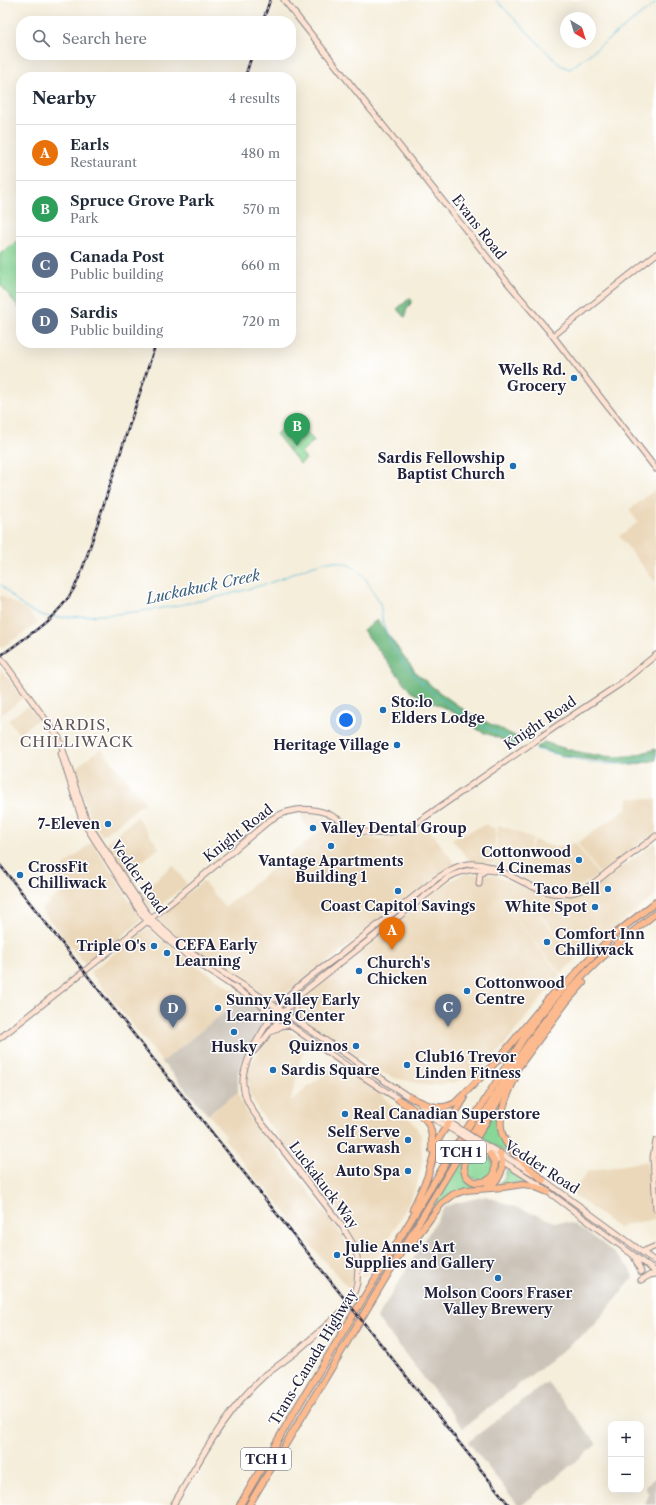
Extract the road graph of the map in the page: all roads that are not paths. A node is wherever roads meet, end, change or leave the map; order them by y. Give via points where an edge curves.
1 (284, 0) edge
2 (656, 254) edge
3 (553, 336) junction
4 (656, 469) edge
5 (656, 655) edge
6 (0, 657) edge
7 (0, 663) edge
8 (656, 836) edge
9 (487, 870) junction
10 (498, 871) junction
11 (479, 884) dead end
12 (656, 902) edge
13 (656, 914) edge
14 (149, 919) junction
15 (615, 934) junction
16 (610, 951) junction
17 (290, 994) junction
18 (297, 997) junction
19 (265, 1000) junction
20 (264, 1006) junction
21 (281, 1011) junction
22 (277, 1016) junction
23 (269, 1023) junction
24 (300, 1023) junction
25 (289, 1024) junction
26 (267, 1035) junction
27 (0, 1038) edge
28 (250, 1055) junction
29 (523, 1061) junction
30 (475, 1085) junction
31 (410, 1097) junction
32 (399, 1100) junction
33 (448, 1125) junction
34 (656, 1141) edge
35 (479, 1144) junction
36 (490, 1154) junction
37 (500, 1154) junction
38 (503, 1162) junction
39 (431, 1163) junction
40 (543, 1180) junction
41 (484, 1188) junction
42 (548, 1192) junction
43 (656, 1209) edge
44 (656, 1246) edge
45 (642, 1252) junction
46 (633, 1255) junction
47 (655, 1259) edge
48 (648, 1266) junction
49 (382, 1267) junction
50 (642, 1272) dead end
51 (656, 1273) edge
52 (641, 1280) dead end
53 (366, 1312) junction
54 (173, 1505) edge
55 (240, 1505) edge
56 (249, 1505) edge

1 - 3 street, Evans Road via 507,282
2 - 3 street
3 - 4 street, Evans Road
5 - 14 street, Knight Road via 620,684 405,829 392,833 371,833 354,828 326,813 309,809 288,811 270,820
6 - 14 street, Vedder Road via 59,738 87,822
7 - 14 street, Vedder Road via 56,740 82,820
8 - 10 street, Luckakuck Way via 587,887 570,893 544,892
9 - 10 street, Luckakuck Way
9 - 11 street via 480,874
9 - 18 street, Luckakuck Way via 467,869 449,877
10 - 17 street, Luckakuck Way via 483,864 472,864 457,867 446,873
12 - 15 highway, Trans-Canada Highway / TCH 1
13 - 16 highway, Trans-Canada Highway / TCH 1
14 - 19 street, Vedder Road via 173,939
14 - 20 street, Vedder Road via 169,942
14 - 27 street, Knight Road
15 - 30 highway via 567,977
15 - 49 highway, Trans-Canada Highway / TCH 1 via 568,981 530,1028
16 - 29 highway via 567,1001
16 - 53 highway, Trans-Canada Highway / TCH 1 via 574,987 529,1042
17 - 19 street via 282,998
17 - 21 street, Luckakuck Way
18 - 21 street, Luckakuck Way
18 - 24 street via 295,1013
19 - 21 street, Vedder Road
20 - 22 street, Vedder Road
20 - 23 street
21 - 22 street, Luckakuck Way
21 - 24 street, Vedder Road
22 - 23 street, Luckakuck Way
22 - 25 street, Vedder Road
22 - 26 street, Luckakuck Way
23 - 28 street, Luckakuck Way
24 - 31 street, Vedder Road
25 - 26 street
25 - 32 street, Vedder Road
26 - 28 street, Luckakuck Way
28 - 54 street, Luckakuck Way via 242,1084 248,1103 342,1226 353,1244 358,1273 354,1293 345,1309 294,1349 239,1401 217,1431
29 - 36 highway via 503,1090 467,1154 465,1172 471,1180 485,1182 494,1175 496,1163
29 - 40 highway via 502,1108 501,1132 511,1150
30 - 31 highway via 455,1103 443,1108 430,1106
30 - 33 highway
31 - 33 street, Vedder Road
32 - 33 street, Vedder Road
32 - 39 highway via 423,1116 430,1126 433,1141
33 - 35 street, Vedder Road, bridge
33 - 39 highway via 437,1143
34 - 43 street via 653,1169
35 - 36 street, Vedder Road
35 - 37 street, Vedder Road
36 - 38 street, Vedder Road
37 - 38 highway
37 - 40 street, Vedder Road
38 - 41 highway via 498,1178
38 - 42 street, Vedder Road
39 - 49 highway via 417,1202
40 - 45 street, Vedder Road
41 - 42 highway via 523,1184
41 - 53 highway via 459,1192 441,1204
42 - 46 street, Vedder Road
44 - 45 street
45 - 47 street, Vedder Road
46 - 48 street, Vedder Road
46 - 50 street
47 - 48 street
48 - 51 street, Vedder Road
49 - 55 highway, Trans-Canada Highway / TCH 1
51 - 52 street
53 - 56 highway, Trans-Canada Highway / TCH 1

